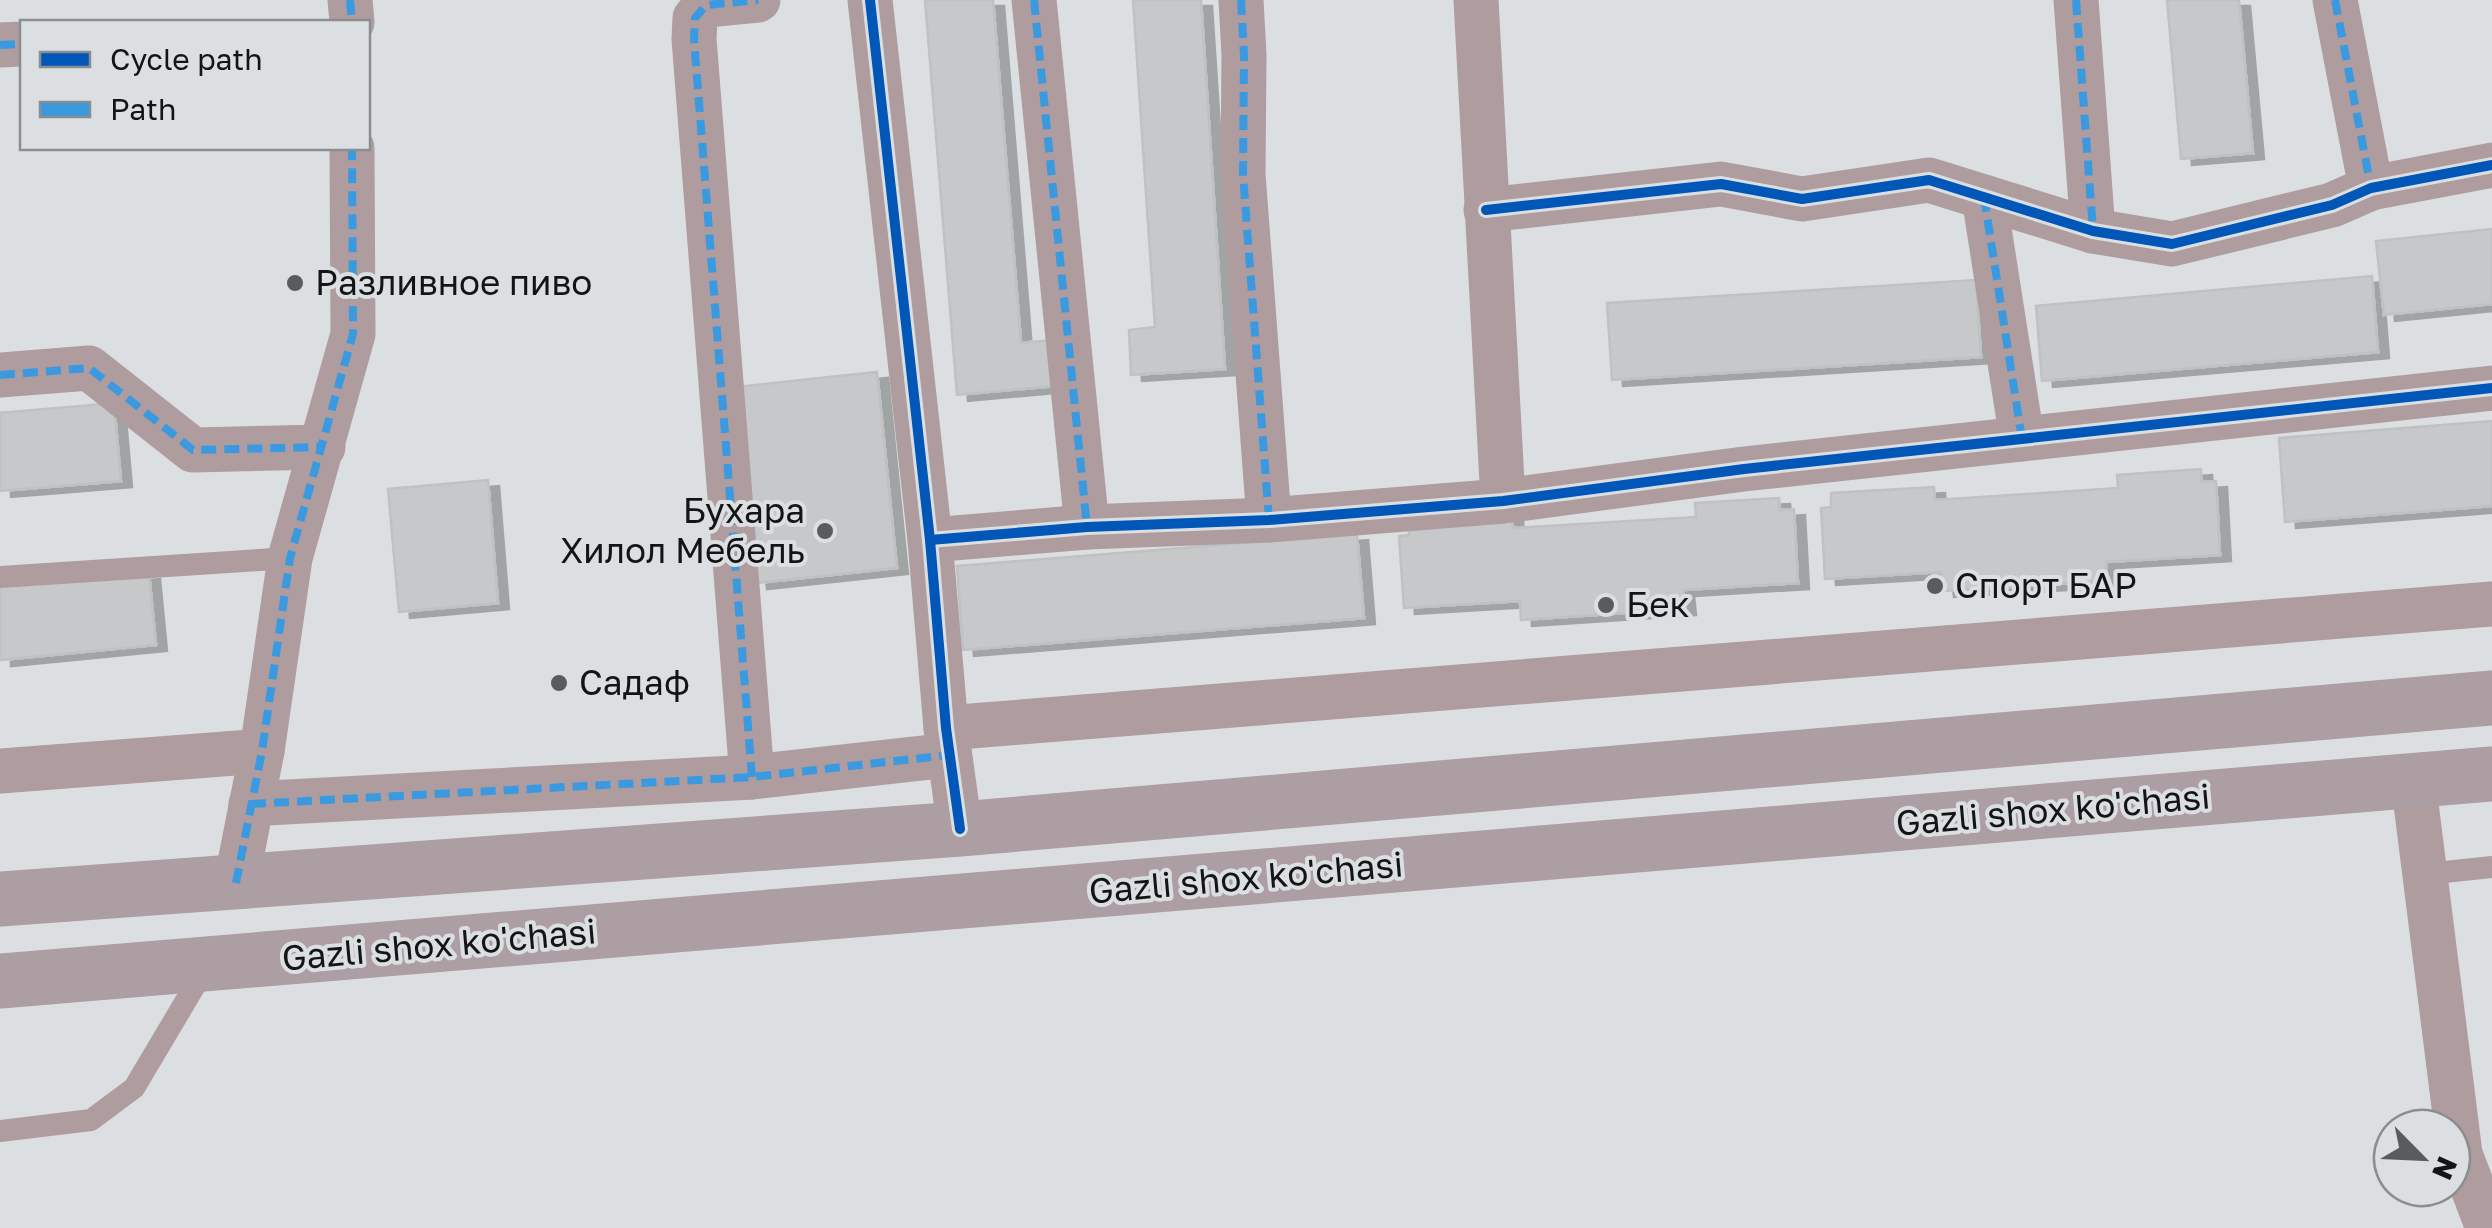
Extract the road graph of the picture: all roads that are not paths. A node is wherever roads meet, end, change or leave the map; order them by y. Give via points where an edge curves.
1 (758, 0) edge
2 (870, 0) edge
3 (1034, 0) edge
4 (1241, 0) edge
5 (1476, 0) edge
6 (2076, 0) edge
7 (2336, 0) edge
8 (352, 150) edge
9 (2492, 166) edge
10 (2371, 188) junction
11 (1984, 196) junction
12 (1486, 210) junction
13 (2093, 230) junction
14 (0, 375) edge
15 (2492, 388) edge
16 (2022, 439) junction
17 (323, 446) junction
18 (1504, 501) junction
19 (1270, 520) junction
20 (1087, 527) junction
21 (930, 540) junction
22 (290, 558) junction
23 (0, 578) edge
24 (2492, 604) edge
25 (2492, 698) edge
26 (947, 741) junction
27 (262, 751) junction
28 (0, 771) edge
29 (2492, 774) edge
30 (752, 777) junction
31 (2413, 780) junction
32 (252, 804) junction
33 (960, 829) junction
34 (2492, 868) edge
35 (2426, 874) junction
36 (236, 883) junction
37 (0, 899) edge
38 (208, 964) junction
39 (0, 981) edge
40 (0, 1130) edge
41 (2488, 1228) edge

1 - 30 street via 706,5 695,18 694,39
2 - 21 street
3 - 20 street
4 - 19 street via 1243,174
5 - 12 street
6 - 13 street
7 - 10 street
8 - 17 street via 353,334
9 - 10 street
10 - 13 street via 2332,205 2172,244
11 - 12 street via 1929,180 1802,199 1722,184
11 - 13 street
11 - 16 street
12 - 18 street
14 - 17 street via 89,368 193,450
15 - 16 street
16 - 18 street
17 - 22 street
18 - 19 street
19 - 20 street
20 - 21 street
21 - 26 street
22 - 23 lane
22 - 27 street
24 - 26 street
25 - 33 highway, Gazli shox ko'chasi
26 - 30 street
26 - 33 street
27 - 28 street
27 - 32 street
29 - 31 highway, Gazli shox ko'chasi
30 - 32 street
31 - 35 street
31 - 38 highway, Gazli shox ko'chasi
32 - 36 street
33 - 36 highway, Gazli shox ko'chasi
34 - 35 lane
35 - 41 street via 2460,1154
36 - 37 highway, Gazli shox ko'chasi
38 - 39 highway, Gazli shox ko'chasi
38 - 40 lane via 134,1088 91,1120

